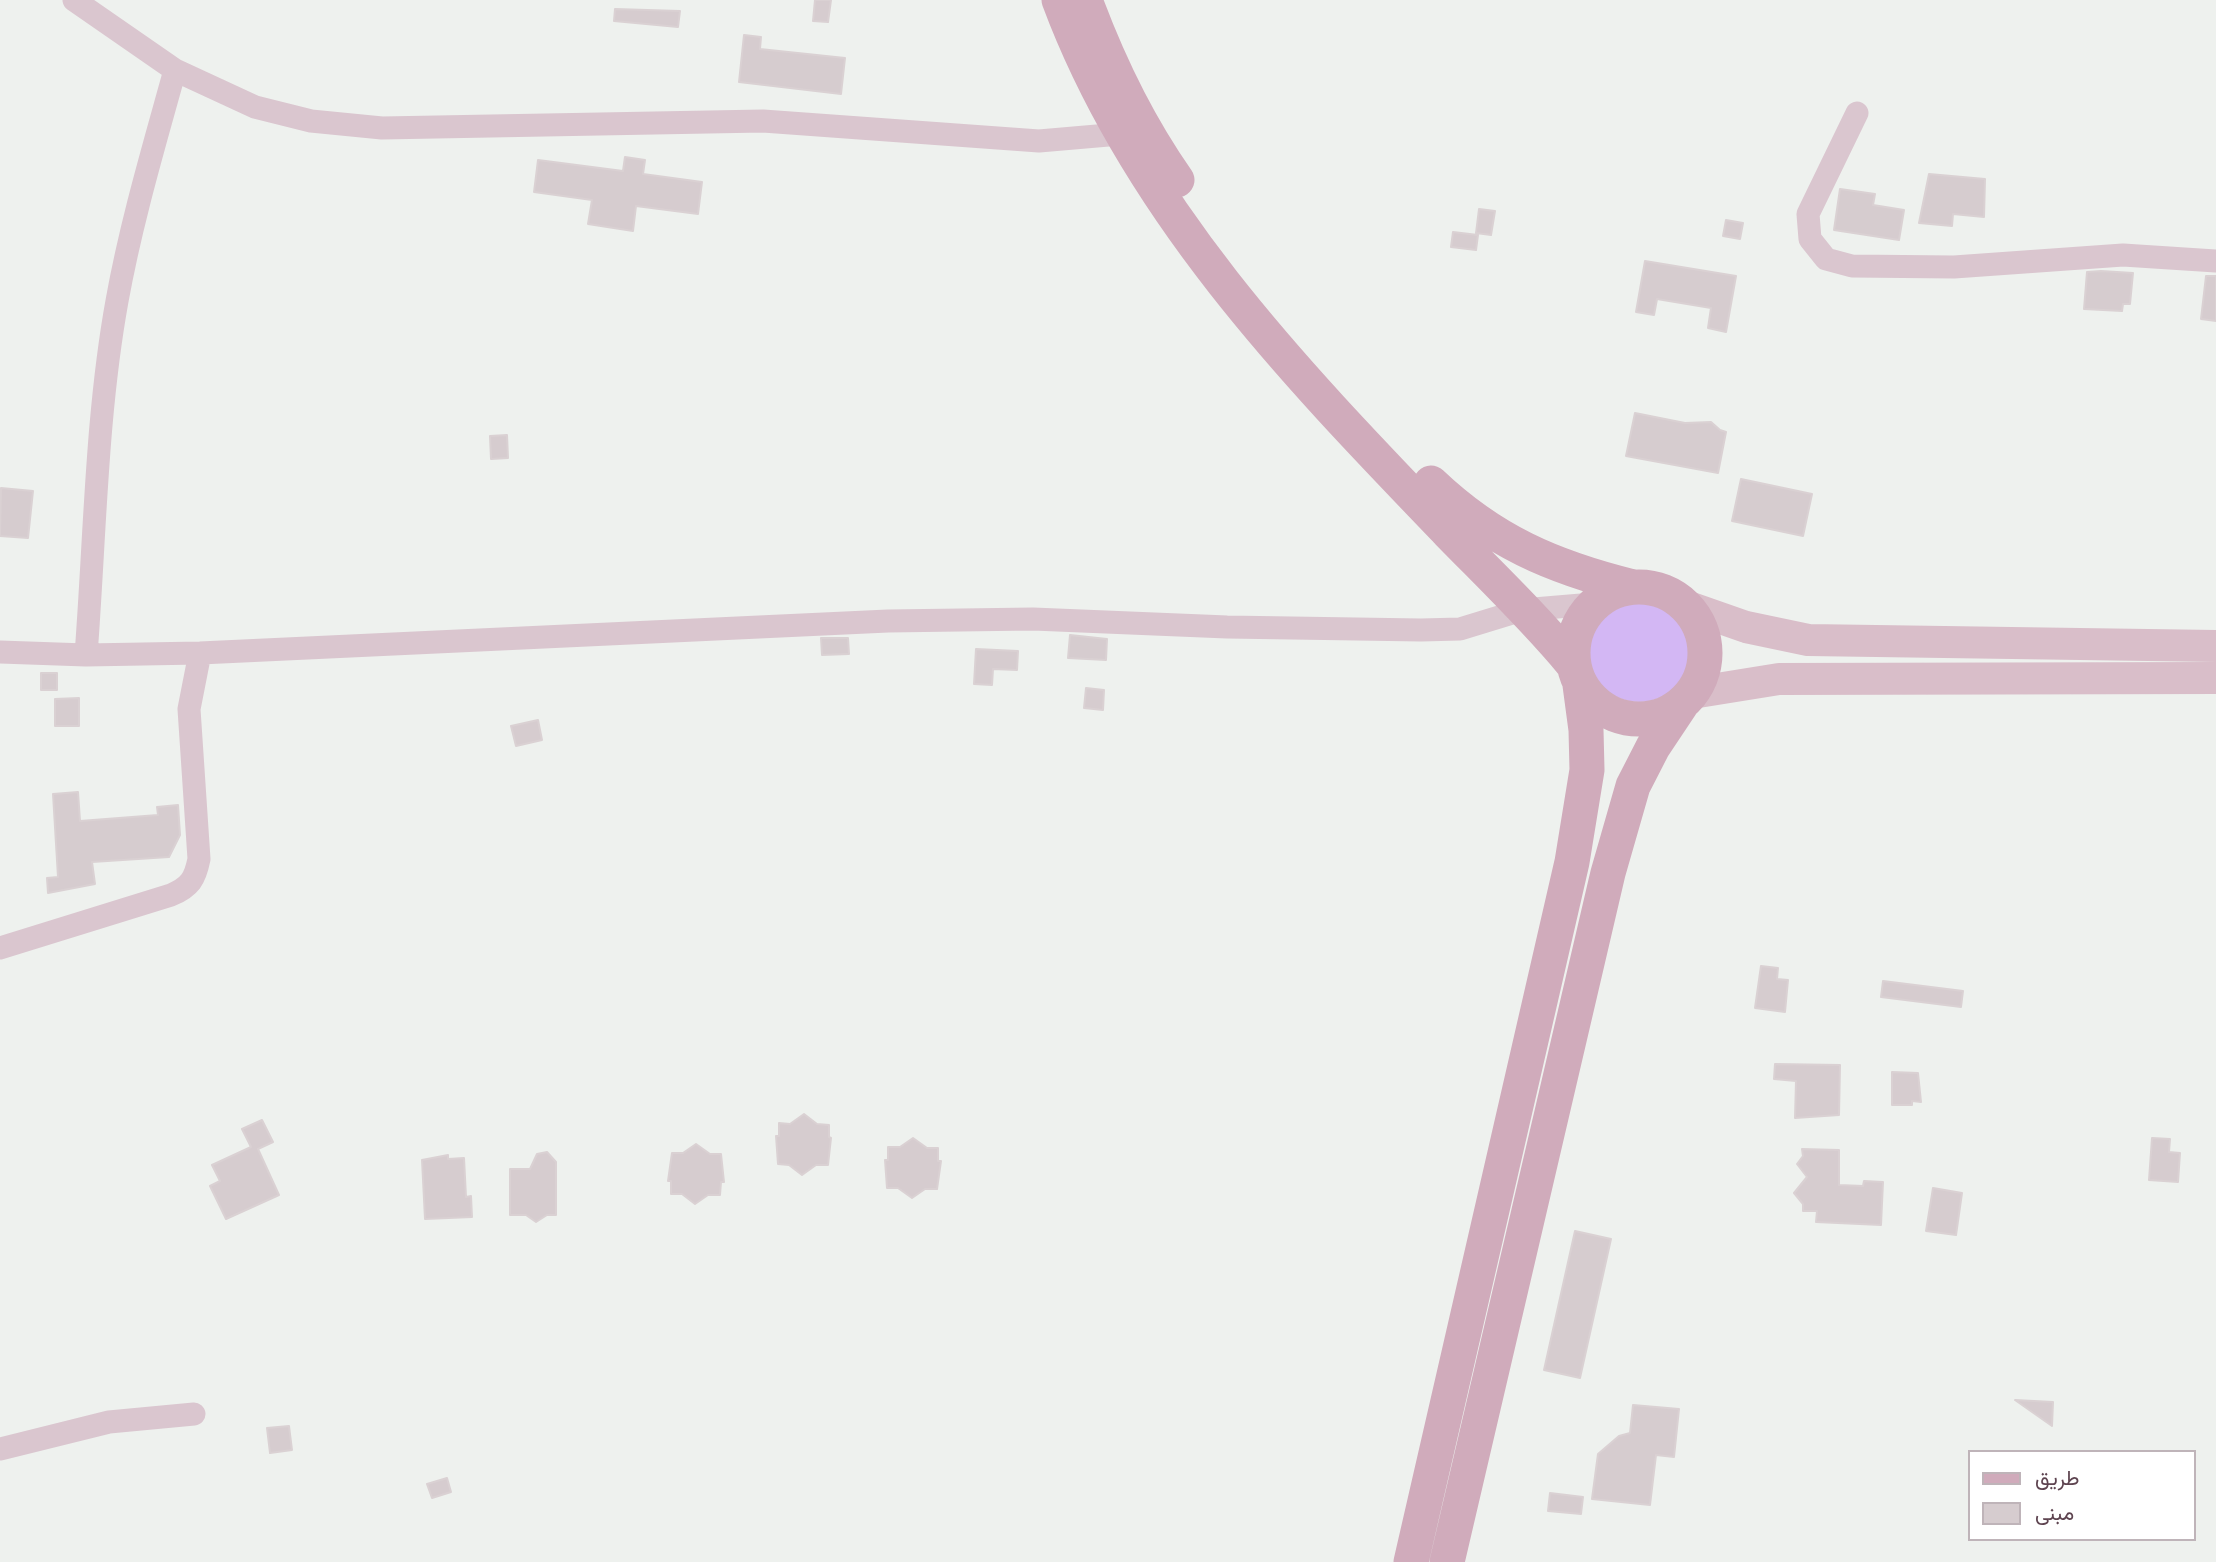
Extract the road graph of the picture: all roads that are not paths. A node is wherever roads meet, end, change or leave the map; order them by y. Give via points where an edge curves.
1 (74, 0) edge
2 (1059, 0) edge
3 (1085, 0) edge
4 (175, 70) junction
5 (1857, 113) dead end
6 (1120, 134) junction
7 (2216, 261) edge
8 (1633, 587) junction
9 (1593, 604) junction
10 (1686, 606) junction
11 (1522, 610) junction
12 (2216, 646) edge
13 (0, 652) edge
14 (200, 653) junction
15 (86, 655) junction
16 (1576, 674) junction
17 (2216, 678) edge
18 (1686, 699) junction
19 (0, 948) edge
20 (194, 1414) dead end
21 (0, 1449) edge
22 (1412, 1562) edge
23 (1447, 1562) edge

1 - 4 street
2 - 6 main road via 1077,49
3 - 8 main road via 1100,40 1161,158 1245,278 1409,462 1459,509 1503,540 1552,564
4 - 6 street via 255,107 311,121 382,128 704,120 1038,141
4 - 15 street via 117,301
5 - 7 street via 1808,214 1810,239 1826,259 1852,266 1954,267 2123,256
6 - 11 main road via 1234,299
8 - 9 main road via 1612,592
8 - 10 main road via 1652,588
9 - 11 street
9 - 16 main road via 1573,641
10 - 12 main road via 1808,640
10 - 18 main road via 1696,619 1705,649 1700,680
11 - 14 street via 1460,629 1033,619 914,621
11 - 16 main road
13 - 15 street
14 - 15 street
14 - 19 street via 189,709 199,859 196,876 187,888 171,895
16 - 18 main road via 1598,706 1625,718 1654,718
16 - 22 main road via 1586,730 1587,770 1572,862
17 - 18 main road via 1779,679
18 - 23 main road via 1633,786 1608,873
20 - 21 street via 109,1422

